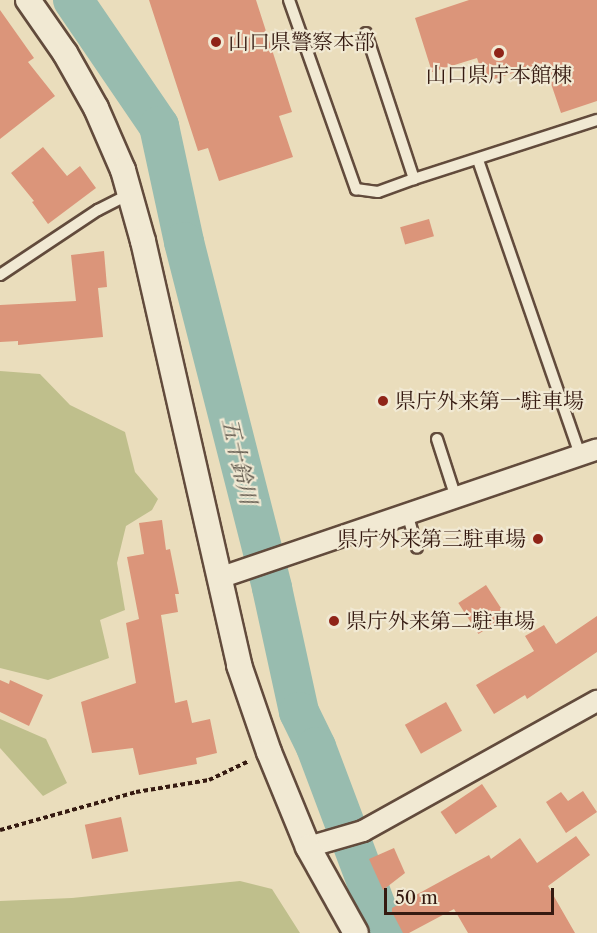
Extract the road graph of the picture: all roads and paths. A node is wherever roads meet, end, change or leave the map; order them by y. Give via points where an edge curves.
1 (28, 0) edge
2 (289, 0) edge
3 (366, 33) dead end
4 (597, 120) edge
5 (478, 160) junction
6 (414, 179) junction
7 (129, 194) junction
8 (0, 275) edge
9 (437, 439) dead end
10 (589, 452) edge
11 (456, 498) junction
12 (407, 513) junction
13 (417, 549) dead end
14 (219, 578) junction
15 (597, 701) edge
16 (269, 752) junction
17 (0, 830) edge
18 (319, 844) junction
19 (356, 933) edge

1 - 7 street via 96,108
2 - 6 lane via 356,189 378,192
3 - 6 lane
4 - 5 lane
5 - 6 lane
5 - 10 lane
7 - 8 lane
7 - 14 street
9 - 11 lane
10 - 11 street
11 - 12 street
12 - 13 lane
12 - 14 street
14 - 16 street via 239,665
15 - 18 street via 363,831
16 - 17 path via 209,780 136,792
16 - 18 street
18 - 19 street

